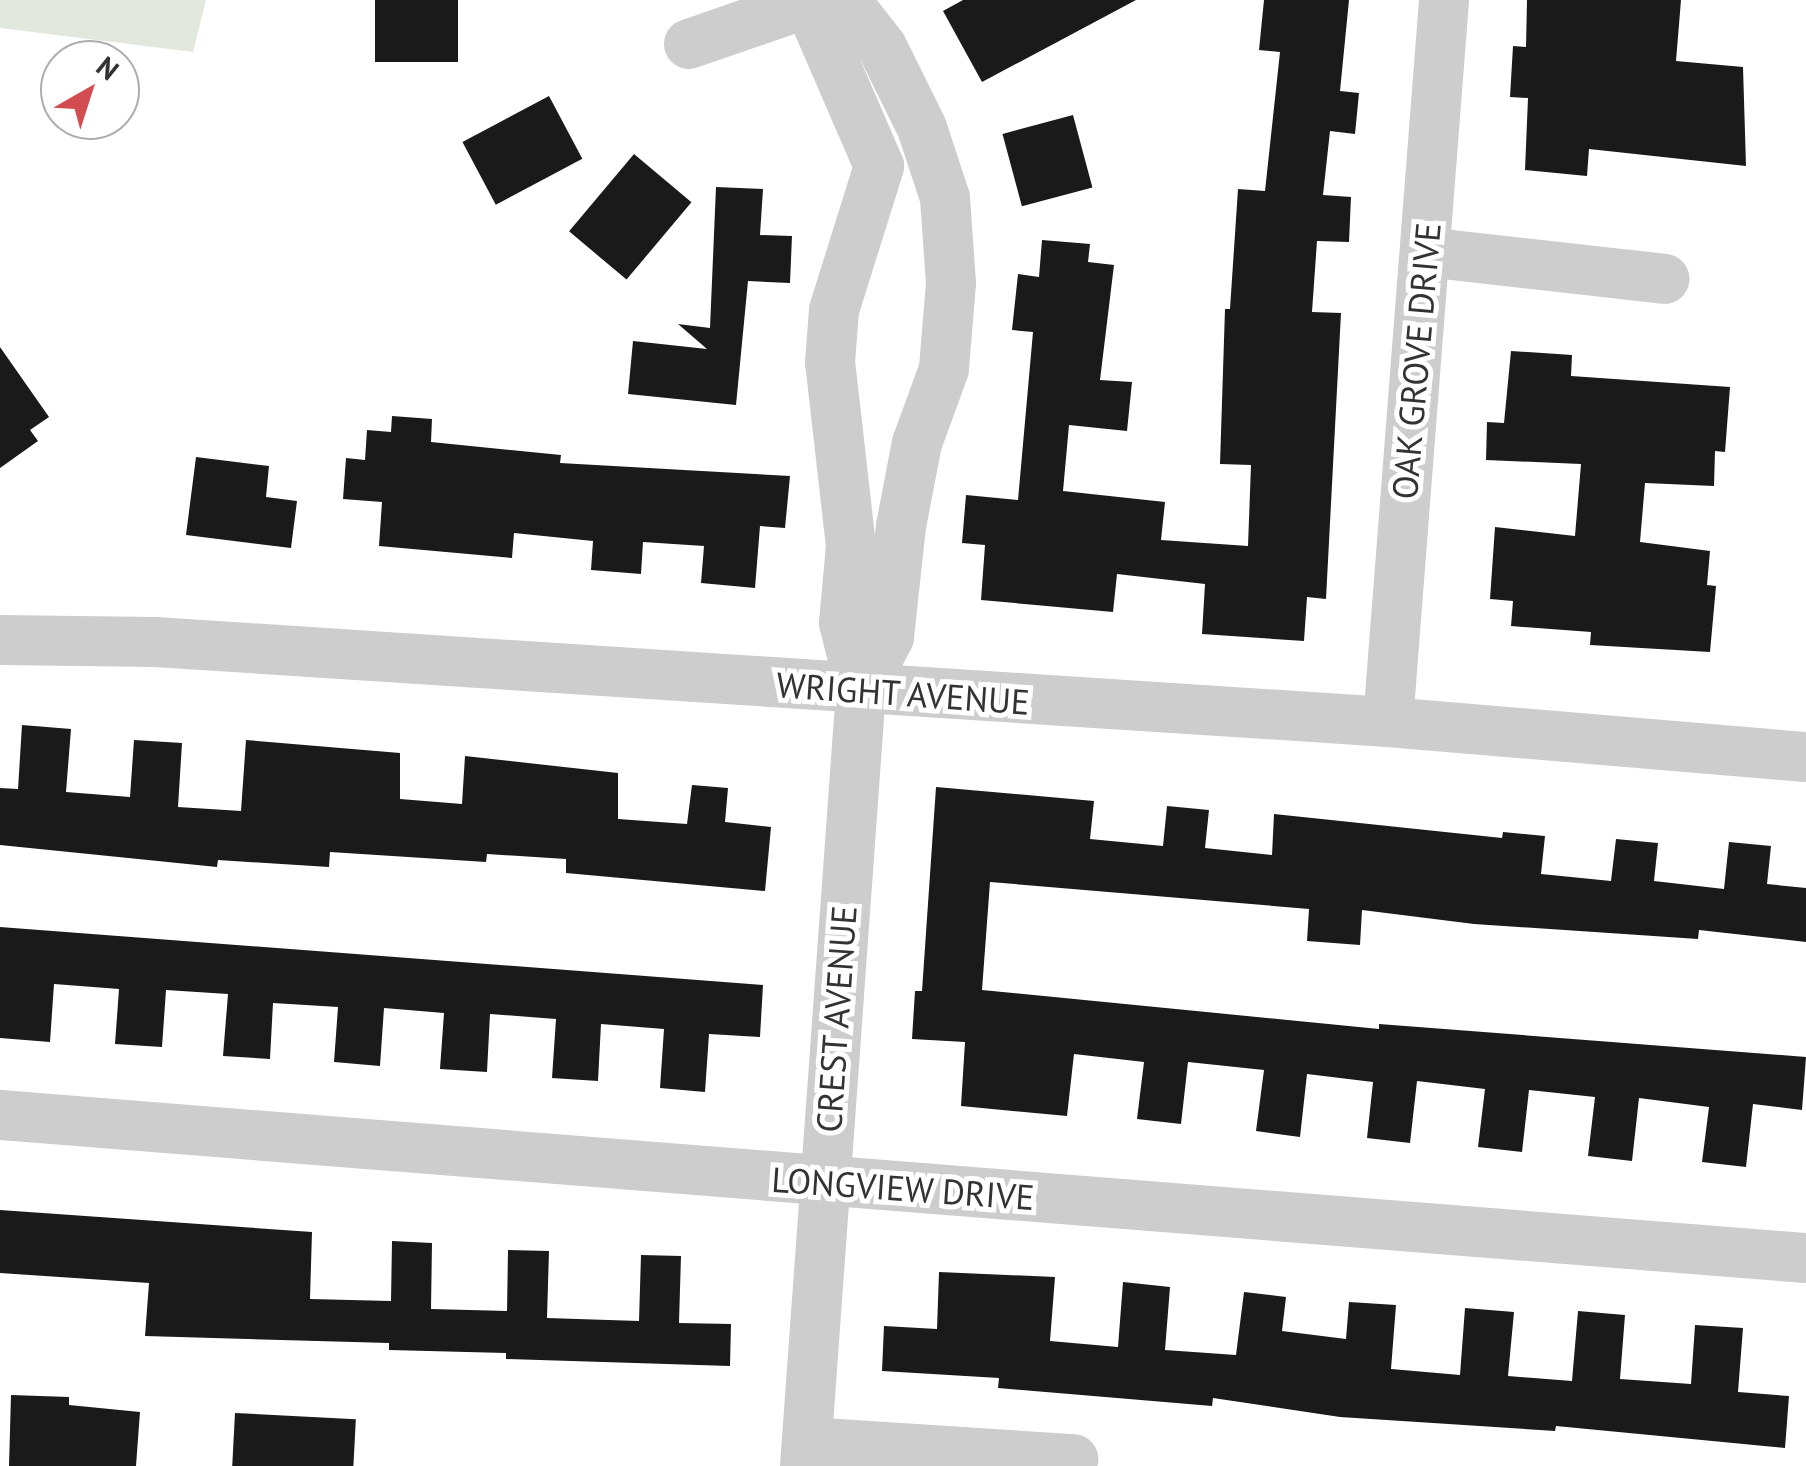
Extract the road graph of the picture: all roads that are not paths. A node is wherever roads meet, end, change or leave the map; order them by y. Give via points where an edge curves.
1 (1444, 0) edge
2 (823, 1) edge
3 (689, 44) dead end
4 (1425, 252) junction
5 (1664, 279) dead end
6 (0, 640) edge
7 (860, 691) junction
8 (1388, 722) junction
9 (1806, 757) edge
10 (0, 1116) edge
11 (824, 1182) junction
12 (1806, 1258) edge
13 (806, 1454) edge
14 (1072, 1459) dead end

1 - 4 street, OAK GROVE DRIVE
2 - 3 street
2 - 7 street, CREST AVENUE via 879,166 834,310 830,363 850,546 844,622
2 - 7 street, CREST AVENUE via 882,47 922,128 945,198 952,284 944,369 917,443 901,526 889,637
4 - 5 street
4 - 8 street, OAK GROVE DRIVE
6 - 7 street, WRIGHT AVENUE via 156,642
7 - 8 street, WRIGHT AVENUE
7 - 11 street, CREST AVENUE
8 - 9 street, WRIGHT AVENUE
10 - 11 street, LONGVIEW DRIVE
11 - 12 street, LONGVIEW DRIVE
11 - 13 street, CREST AVENUE
13 - 14 street

